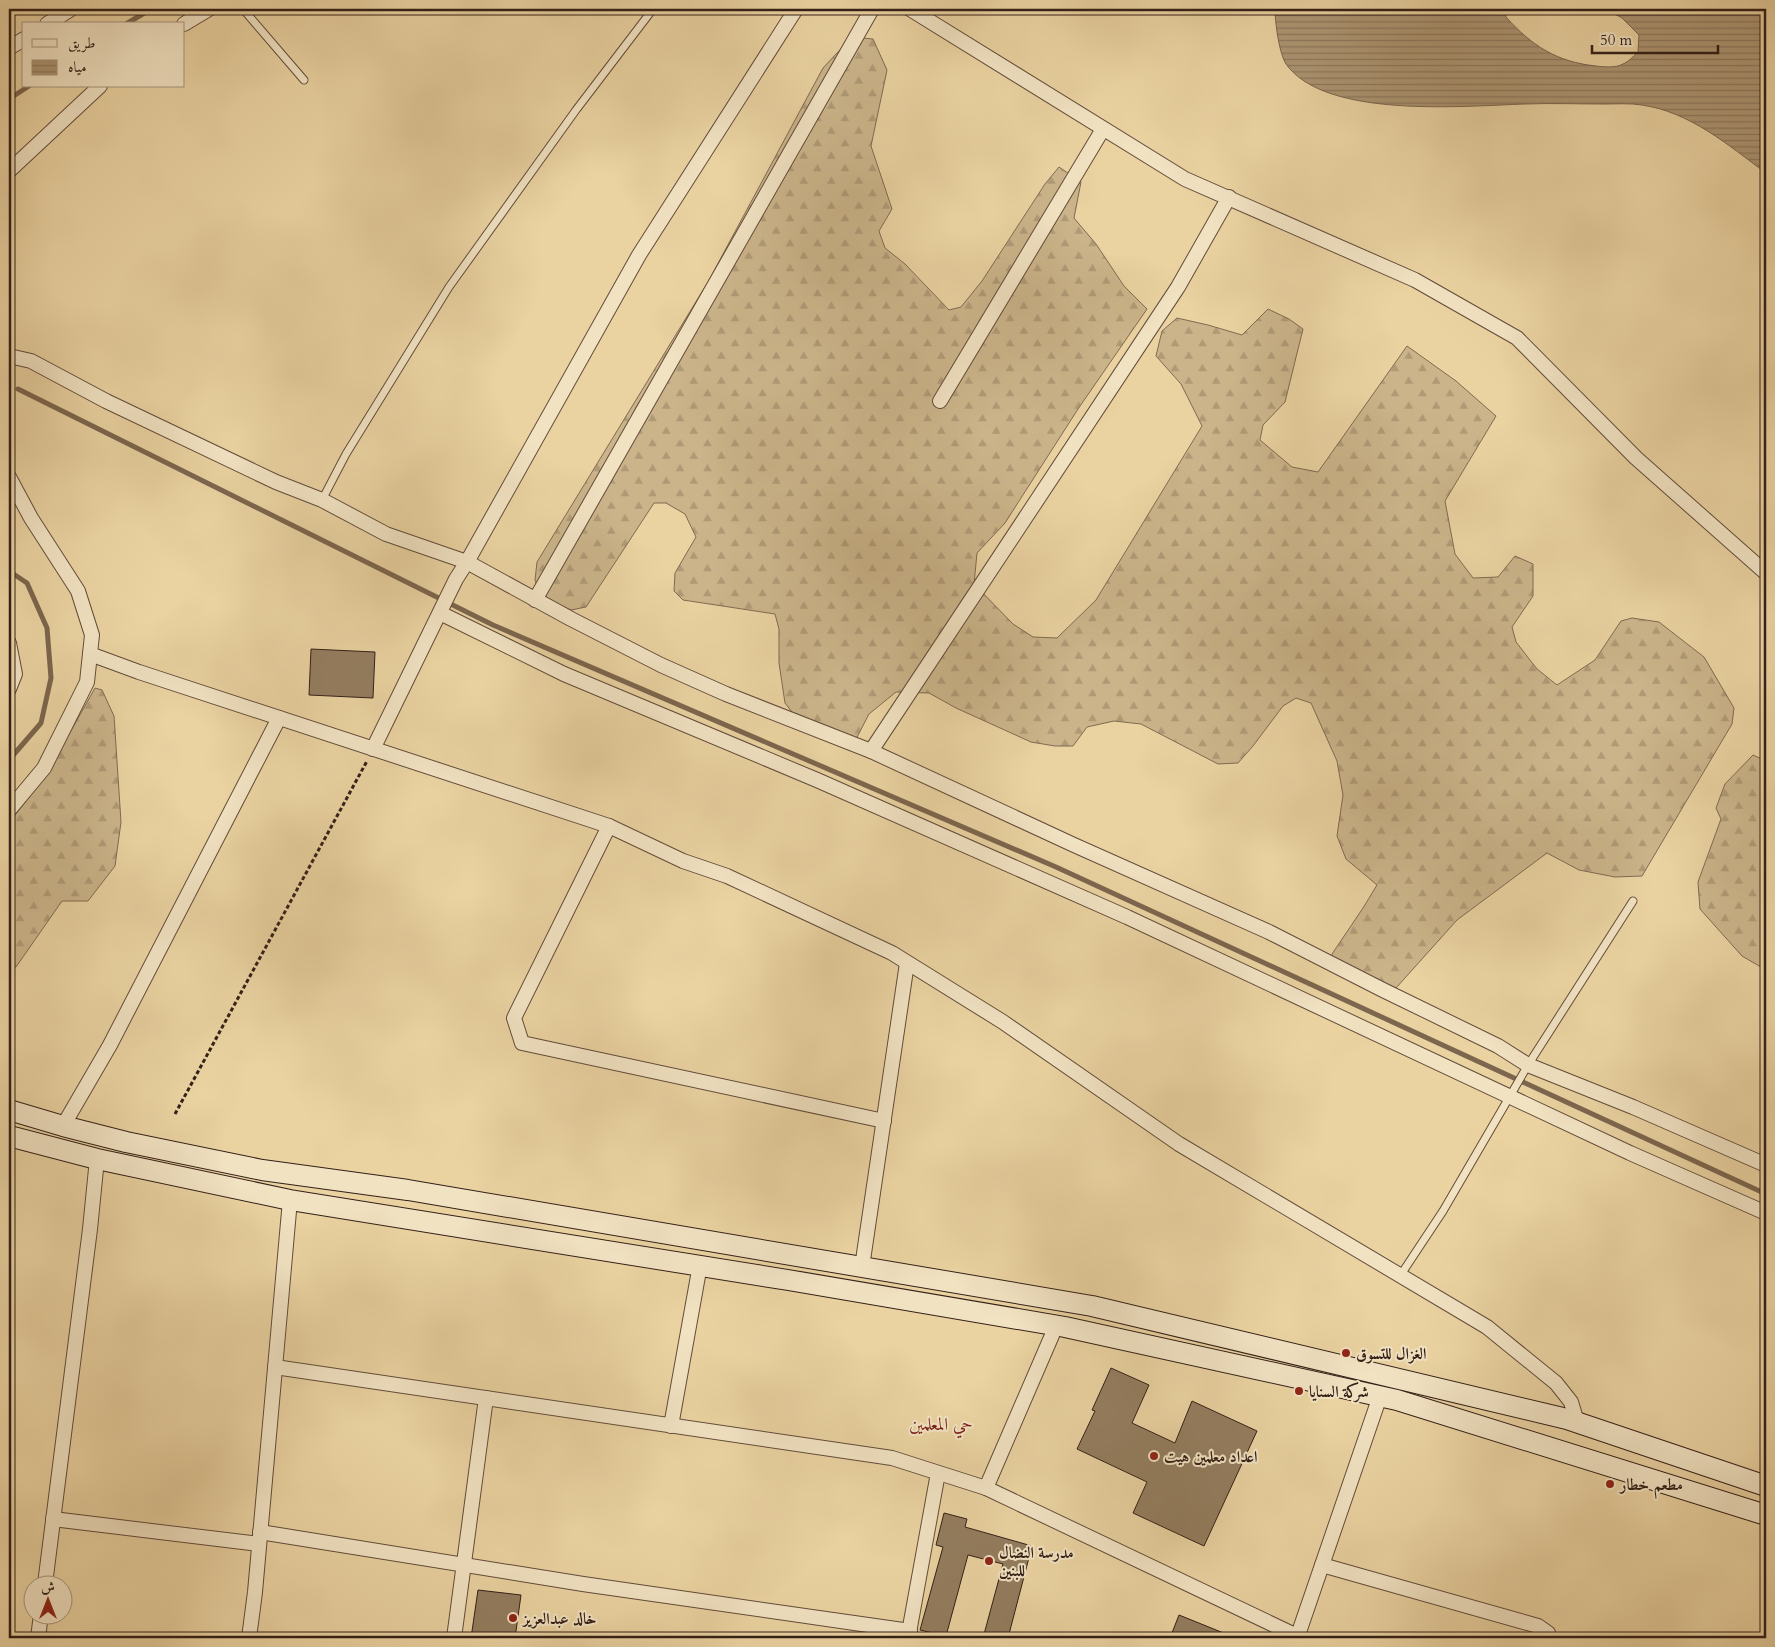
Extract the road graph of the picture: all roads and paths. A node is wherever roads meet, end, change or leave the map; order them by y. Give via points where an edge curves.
1 (71, 9) edge
2 (209, 9) edge
3 (243, 9) edge
4 (653, 9) edge
5 (796, 9) edge
6 (872, 9) edge
7 (910, 9) edge
8 (50, 22) edge
9 (185, 23) edge
10 (22, 40) edge
11 (9, 48) edge
12 (304, 80) dead end
13 (98, 88) edge
14 (1103, 129) junction
15 (9, 171) edge
16 (1229, 197) junction
17 (9, 356) edge
18 (940, 401) dead end
19 (9, 477) edge
20 (322, 500) junction
21 (467, 562) junction
22 (1766, 573) edge
23 (535, 600) junction
24 (441, 610) junction
25 (9, 643) edge
26 (90, 654) junction
27 (9, 689) edge
28 (279, 718) junction
29 (373, 749) junction
30 (871, 751) junction
31 (9, 810) edge
32 (609, 826) junction
33 (1633, 902) dead end
34 (907, 962) junction
35 (1528, 1065) junction
36 (1510, 1096) junction
37 (9, 1110) edge
38 (175, 1114) dead end
39 (884, 1121) junction
40 (63, 1126) junction
41 (9, 1136) edge
42 (97, 1159) junction
43 (1766, 1165) edge
44 (290, 1200) junction
45 (1766, 1213) edge
46 (700, 1266) junction
47 (862, 1267) junction
48 (1400, 1276) junction
49 (1056, 1326) junction
50 (275, 1367) junction
51 (1380, 1396) junction
52 (486, 1398) junction
53 (1577, 1422) junction
54 (671, 1426) junction
55 (1654, 1448) junction
56 (938, 1473) junction
57 (1646, 1477) junction
58 (1766, 1486) edge
59 (986, 1488) junction
60 (1766, 1515) edge
61 (53, 1520) junction
62 (260, 1538) junction
63 (465, 1565) junction
64 (1322, 1565) junction
65 (46, 1574) edge
66 (40, 1624) edge
67 (909, 1635) edge
68 (1297, 1637) edge
69 (38, 1638) edge
70 (249, 1638) edge
71 (454, 1638) edge
72 (1548, 1638) edge

1 - 8 street
2 - 9 street
3 - 12 lane
4 - 20 lane via 448,287 346,454
5 - 21 street via 639,255
6 - 23 street
7 - 14 street
10 - 11 street
13 - 15 street
14 - 16 street via 1185,178
14 - 18 street
16 - 22 street via 1415,280 1517,338 1636,458
16 - 30 street via 1178,287
17 - 20 street via 30,361 276,482
19 - 26 street via 30,518 78,591 92,635
20 - 21 street via 386,534
21 - 23 street
21 - 24 street
23 - 30 street via 718,691
24 - 29 street
24 - 36 street via 564,674 816,780 1127,917
25 - 27 street via 15,674
26 - 28 street
26 - 31 street via 87,682 44,768
28 - 29 street
28 - 40 street via 110,1045
29 - 32 street
29 - 38 path
30 - 35 street via 1269,932 1498,1046
32 - 34 street via 683,861 727,876
32 - 39 street via 514,1018 522,1043
33 - 35 lane
34 - 39 street
34 - 48 street via 1003,1022 1179,1144
35 - 36 lane
35 - 43 street
36 - 45 street
36 - 48 lane via 1444,1212
37 - 40 main road
39 - 47 street
40 - 47 main road via 262,1170 408,1190
41 - 42 main road
42 - 44 main road
42 - 61 street
44 - 46 main road
44 - 50 street
46 - 49 main road
46 - 54 street
47 - 53 main road via 1092,1306
48 - 53 street via 1486,1327 1556,1383 1571,1402
49 - 51 main road
49 - 59 street
50 - 52 street
50 - 62 street
51 - 57 main road
51 - 64 street
52 - 54 street
52 - 63 street
53 - 55 main road
54 - 56 street via 892,1458
55 - 57 main road
55 - 58 main road
56 - 59 street
56 - 67 street
57 - 60 main road
59 - 68 street
61 - 62 street
61 - 65 street
62 - 63 street
62 - 70 street
63 - 67 street
63 - 71 street
64 - 68 street
64 - 72 street via 1538,1626 1548,1633
66 - 69 street

